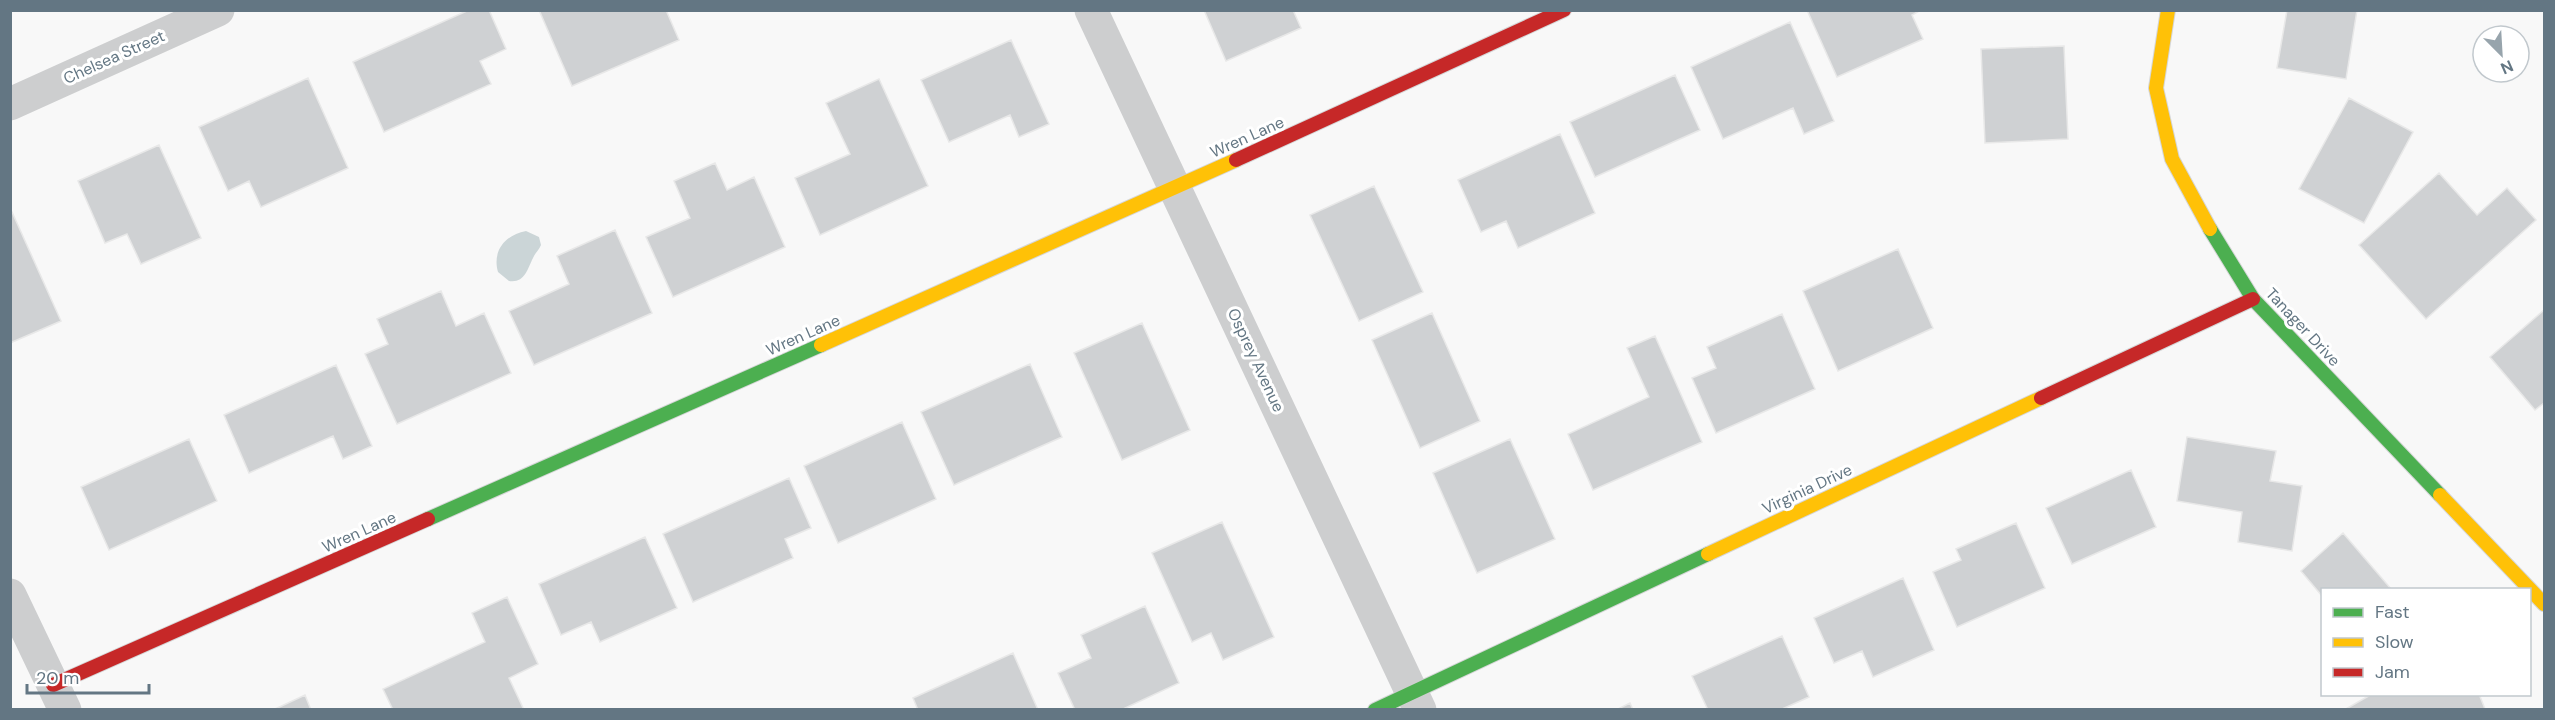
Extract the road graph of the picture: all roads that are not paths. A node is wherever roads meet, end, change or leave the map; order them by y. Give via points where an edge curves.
1 (218, 10) edge
2 (1091, 10) edge
3 (1564, 10) edge
4 (2168, 10) edge
5 (10, 104) edge
6 (1175, 188) junction
7 (2253, 299) junction
8 (2529, 588) edge
9 (2531, 590) edge
10 (10, 594) edge
11 (2544, 604) edge
12 (59, 697) edge
13 (1416, 701) edge
14 (1375, 710) edge

1 - 5 street, Chelsea Street
2 - 6 street, Osprey Avenue
3 - 6 street, Wren Lane
4 - 7 street, Tanager Drive via 2156,88 2172,159
6 - 12 street, Wren Lane
6 - 13 street, Osprey Avenue
7 - 8 street, Tanager Drive
7 - 13 street, Virginia Drive
9 - 11 street, Tanager Drive
10 - 12 street
13 - 14 street, Virginia Drive

